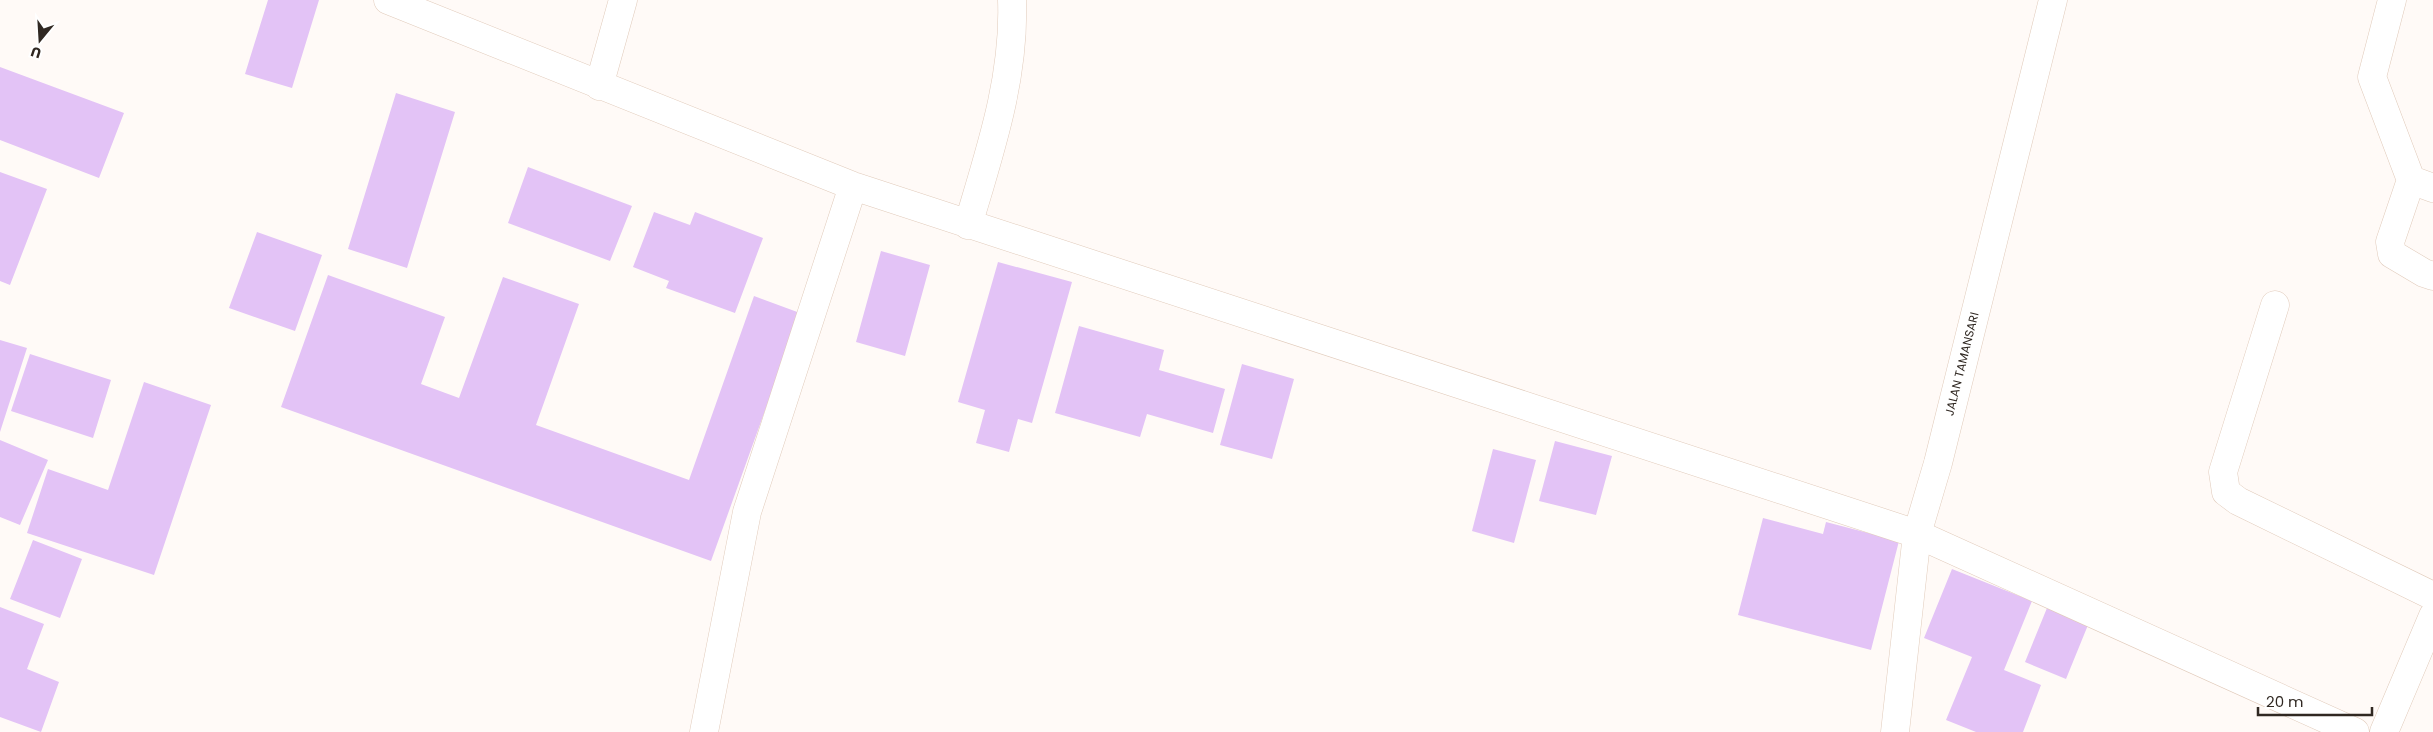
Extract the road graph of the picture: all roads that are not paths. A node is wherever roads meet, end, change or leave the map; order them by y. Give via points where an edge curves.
1 (388, 0) edge
2 (623, 0) edge
3 (1012, 0) edge
4 (2053, 0) edge
5 (2392, 0) edge
6 (599, 86) junction
7 (2422, 184) edge
8 (853, 186) junction
9 (968, 225) junction
10 (2433, 276) edge
11 (2275, 305) dead end
12 (1917, 534) junction
13 (2433, 596) edge
14 (2433, 616) edge
15 (704, 732) edge
16 (1895, 732) edge
17 (2355, 732) edge
18 (2384, 732) edge

1 - 6 street
2 - 6 street
3 - 9 street via 1010,56 998,125
4 - 12 street, JALAN TAMANSARI via 1938,463
5 - 7 street via 2372,77
6 - 8 street
7 - 10 street via 2390,242 2392,254
8 - 9 street
8 - 15 street via 746,512
9 - 12 street
11 - 13 street via 2224,472 2226,492 2257,511
12 - 16 street, JALAN TAMANSARI
12 - 17 street
14 - 18 street

